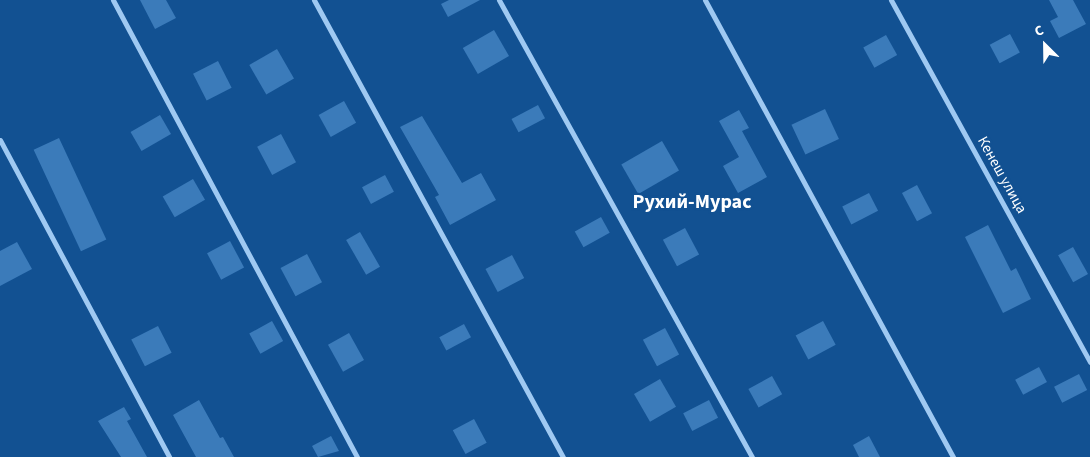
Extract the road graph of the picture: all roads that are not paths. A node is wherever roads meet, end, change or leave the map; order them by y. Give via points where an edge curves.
1 (113, 0) edge
2 (314, 0) edge
3 (499, 0) edge
4 (705, 0) edge
5 (891, 0) edge
6 (0, 140) edge
7 (1090, 362) edge
8 (169, 457) edge
9 (357, 457) edge
10 (564, 457) edge
11 (752, 457) edge
12 (953, 457) edge

1 - 9 street
2 - 10 street
3 - 11 street
4 - 12 street
5 - 7 street, Кенеш улица
6 - 8 street

